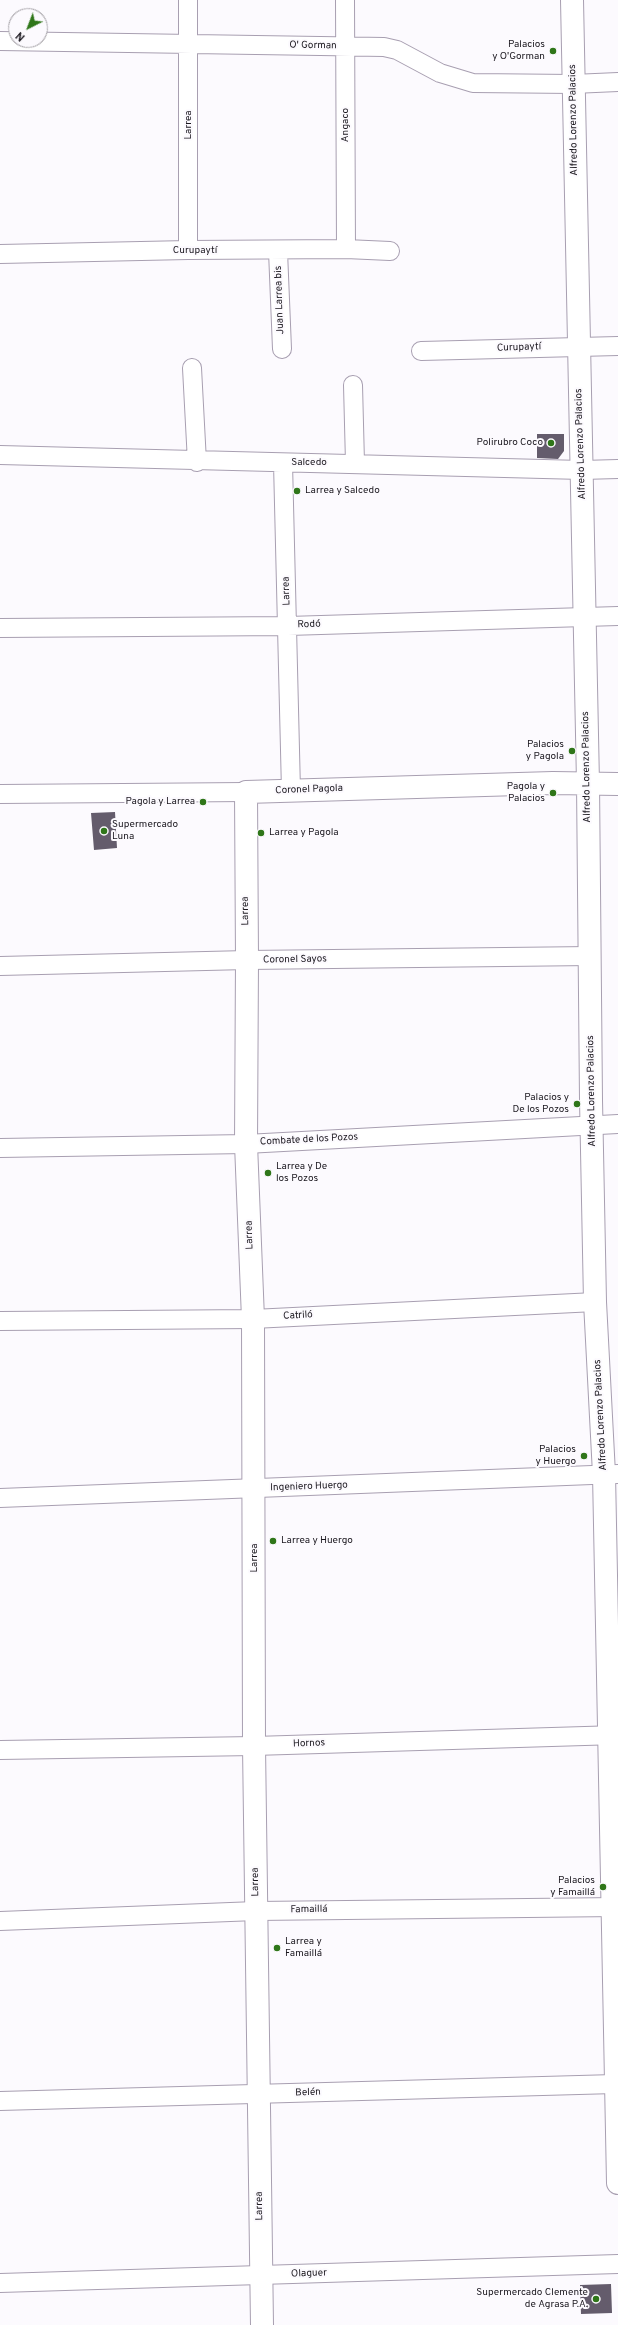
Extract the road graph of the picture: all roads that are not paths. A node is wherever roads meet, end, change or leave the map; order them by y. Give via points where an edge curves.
1 (188, 0) edge
2 (345, 0) edge
3 (572, 0) edge
4 (0, 41) edge
5 (189, 45) junction
6 (346, 46) junction
7 (618, 82) edge
8 (572, 84) junction
9 (346, 249) junction
10 (188, 250) junction
11 (278, 251) junction
12 (390, 251) dead end
13 (0, 254) edge
14 (578, 346) junction
15 (618, 346) edge
16 (282, 349) dead end
17 (421, 351) dead end
18 (192, 368) dead end
19 (353, 385) dead end
20 (0, 455) edge
21 (196, 462) junction
22 (283, 463) junction
23 (354, 463) junction
24 (618, 469) edge
25 (582, 470) junction
26 (618, 616) edge
27 (584, 617) junction
28 (288, 626) junction
29 (0, 628) edge
30 (588, 783) junction
31 (618, 784) edge
32 (291, 791) junction
33 (246, 792) junction
34 (0, 794) edge
35 (591, 956) junction
36 (247, 960) junction
37 (0, 966) edge
38 (592, 1124) junction
39 (618, 1124) edge
40 (246, 1144) junction
41 (0, 1148) edge
42 (595, 1302) junction
43 (253, 1318) junction
44 (0, 1321) edge
45 (611, 1474) edge
46 (254, 1489) junction
47 (0, 1498) edge
48 (613, 1735) edge
49 (254, 1746) junction
50 (0, 1750) edge
51 (616, 1907) edge
52 (256, 1911) junction
53 (0, 1921) edge
54 (615, 2084) junction
55 (259, 2094) junction
56 (0, 2101) edge
57 (618, 2183) edge
58 (618, 2264) edge
59 (262, 2276) junction
60 (0, 2283) edge
61 (262, 2325) edge

1 - 5 street, Larrea
2 - 6 street, Angaco
3 - 8 street, Alfredo Lorenzo Palacios
4 - 5 street, O' Gorman
5 - 6 street, O' Gorman
5 - 10 street, Larrea
6 - 8 street, O' Gorman via 397,50 440,73 473,83
6 - 9 street, Angaco
7 - 8 street, O' Gorman
8 - 14 street, Alfredo Lorenzo Palacios
9 - 11 street, Curupaytí
9 - 12 street, Curupaytí
10 - 11 street, Curupaytí
10 - 13 street, Curupaytí
11 - 16 street, Juan Larrea bis
14 - 15 street, Curupaytí
14 - 17 street, Curupaytí
14 - 25 street, Alfredo Lorenzo Palacios
18 - 21 street
19 - 23 street
20 - 21 street, Salcedo
21 - 22 street, Salcedo
22 - 23 street, Salcedo
22 - 28 street, Larrea
23 - 25 street, Salcedo
24 - 25 street, Salcedo
25 - 27 street, Alfredo Lorenzo Palacios
26 - 27 street, Rodó
27 - 28 street, Rodó
27 - 30 street, Alfredo Lorenzo Palacios
28 - 29 street, Rodó
28 - 32 street, Larrea
30 - 31 street, Coronel Pagola
30 - 32 street, Coronel Pagola
30 - 35 street, Alfredo Lorenzo Palacios
32 - 33 street, Coronel Pagola
33 - 34 street, Coronel Pagola
33 - 36 street, Larrea
35 - 36 street, Coronel Sayos
35 - 38 street, Alfredo Lorenzo Palacios
36 - 37 street, Coronel Sayos
36 - 40 street, Larrea
38 - 39 street, Combate de los Pozos
38 - 40 street, Combate de los Pozos
38 - 42 street, Alfredo Lorenzo Palacios
40 - 41 street, Combate de los Pozos
40 - 43 street, Larrea
42 - 43 street, Catriló
42 - 45 street, Alfredo Lorenzo Palacios
43 - 44 street, Catriló
43 - 46 street, Larrea
45 - 46 street, Ingeniero Huergo
45 - 48 street, Alfredo Lorenzo Palacios
46 - 47 street, Ingeniero Huergo
46 - 49 street, Larrea
48 - 49 street, Hornos
48 - 51 street, Alfredo Lorenzo Palacios
49 - 50 street, Hornos
49 - 52 street, Larrea
51 - 52 street, Famaillá
51 - 54 street, Alfredo Lorenzo Palacios
52 - 53 street, Famaillá
52 - 55 street, Larrea
54 - 55 street, Belén
54 - 57 street, Alfredo Lorenzo Palacios
55 - 56 street, Belén
55 - 59 street, Larrea
58 - 59 street, Olaguer
59 - 60 street, Olaguer
59 - 61 street, Larrea

